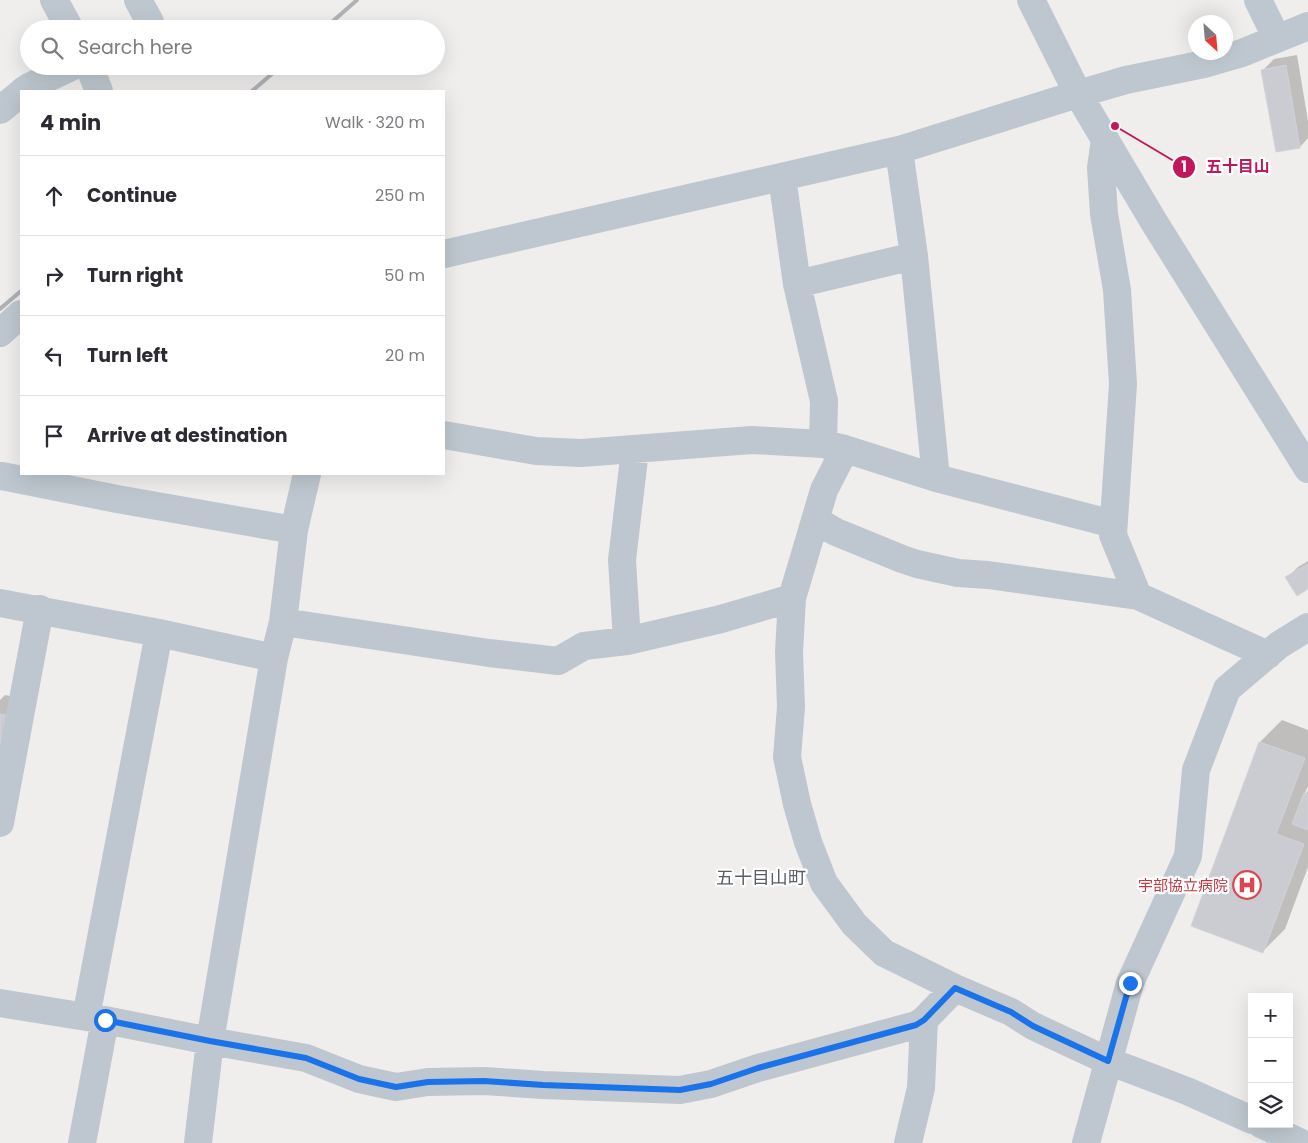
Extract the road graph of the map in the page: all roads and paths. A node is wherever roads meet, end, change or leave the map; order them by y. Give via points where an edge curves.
1 (54, 0) edge
2 (1031, 0) edge
3 (1258, 0) edge
4 (65, 20) edge
5 (1308, 26) edge
6 (1277, 39) junction
7 (54, 75) edge
8 (93, 75) edge
9 (25, 90) edge
10 (99, 90) edge
11 (20, 94) edge
12 (1078, 94) junction
13 (0, 110) edge
14 (1105, 139) junction
15 (899, 150) junction
16 (782, 177) junction
17 (445, 254) edge
18 (914, 256) junction
19 (797, 284) junction
20 (445, 435) edge
21 (834, 447) junction
22 (635, 450) junction
23 (1308, 469) edge
24 (307, 475) edge
25 (2, 476) dead end
26 (936, 478) junction
27 (815, 520) junction
28 (1113, 524) junction
29 (294, 530) junction
30 (1138, 596) junction
31 (792, 598) junction
32 (0, 603) edge
33 (40, 609) junction
34 (284, 622) junction
35 (1308, 627) edge
36 (159, 633) junction
37 (627, 641) junction
38 (1268, 655) junction
39 (274, 658) junction
40 (0, 824) edge
41 (955, 988) junction
42 (0, 1002) edge
43 (96, 1019) junction
44 (924, 1020) junction
45 (210, 1041) junction
46 (1108, 1061) junction
47 (1248, 1118) edge
48 (1269, 1128) edge
49 (82, 1143) edge
50 (198, 1143) edge
51 (908, 1143) edge
52 (1086, 1143) edge
53 (1301, 1143) edge

1 - 4 street
2 - 12 street
3 - 6 street
5 - 6 street
6 - 12 street via 1204,64 1126,80
7 - 9 street
8 - 10 street
11 - 13 street
12 - 14 street
12 - 15 street
14 - 23 street
14 - 28 street via 1101,168 1104,214 1117,290 1123,384
15 - 16 street
15 - 18 street
16 - 17 street
16 - 19 street
18 - 19 street
18 - 26 street
19 - 21 street
20 - 22 street via 552,453
21 - 22 street via 752,440
21 - 26 street
21 - 27 street
22 - 37 street via 622,560
24 - 29 street
25 - 29 street
26 - 28 street
27 - 30 street via 836,532 917,564 958,573
27 - 31 street
28 - 30 street via 1112,535
29 - 34 street
30 - 38 street
31 - 37 street
31 - 41 street via 787,757 808,842 824,883 854,924 884,952
32 - 33 street
33 - 36 street
33 - 40 street
34 - 37 street via 558,661 584,646
34 - 39 street
35 - 38 street
36 - 39 street
36 - 43 street
38 - 46 street via 1227,689 1196,770 1188,856 1130,983
39 - 45 street
41 - 44 street
41 - 46 street
42 - 43 street
43 - 45 street
43 - 49 street
44 - 45 street via 711,1084 680,1090 484,1081 428,1082 396,1087 359,1079 306,1058
44 - 51 street via 921,1088
45 - 50 street
46 - 47 street
46 - 52 street
48 - 53 street

